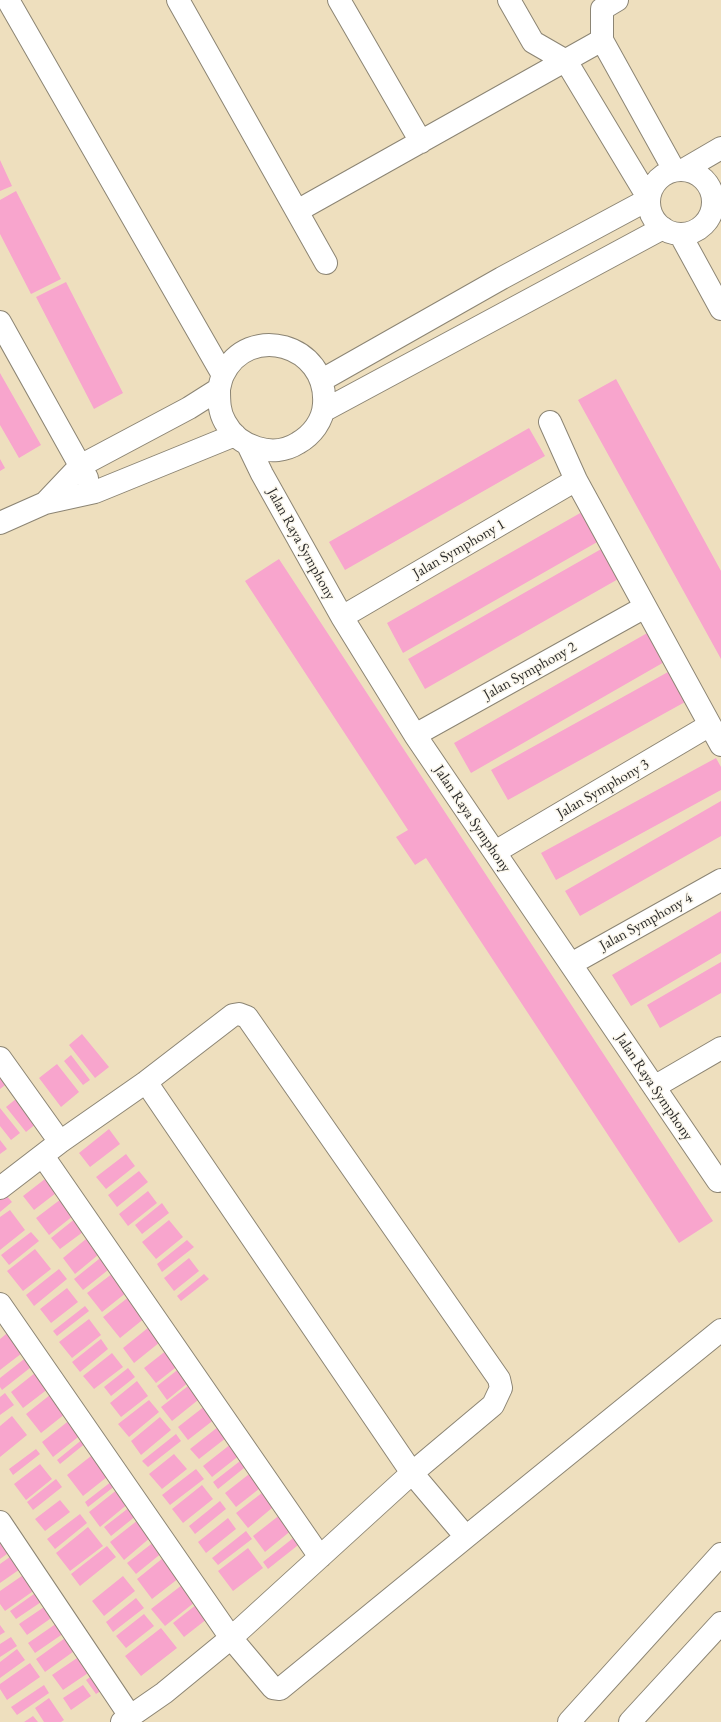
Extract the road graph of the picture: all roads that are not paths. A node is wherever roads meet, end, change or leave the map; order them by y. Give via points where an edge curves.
1 (8, 0) edge
2 (178, 0) edge
3 (339, 0) edge
4 (509, 0) edge
5 (605, 3) edge
6 (602, 40) junction
7 (566, 61) junction
8 (420, 142) junction
9 (721, 148) edge
10 (679, 169) junction
11 (649, 199) junction
12 (717, 206) edge
13 (297, 211) junction
14 (671, 231) junction
15 (326, 263) dead end
16 (721, 309) edge
17 (0, 322) edge
18 (322, 380) junction
19 (221, 382) junction
20 (323, 411) junction
21 (550, 422) dead end
22 (241, 440) junction
23 (80, 466) junction
24 (576, 480) junction
25 (95, 492) junction
26 (46, 503) junction
27 (0, 523) edge
28 (645, 607) junction
29 (342, 617) junction
30 (710, 725) junction
31 (415, 734) junction
32 (721, 745) edge
33 (495, 852) junction
34 (721, 880) edge
35 (571, 964) junction
36 (721, 1048) edge
37 (0, 1058) edge
38 (146, 1082) junction
39 (654, 1087) junction
40 (60, 1142) junction
41 (43, 1156) junction
42 (718, 1181) dead end
43 (0, 1188) edge
44 (0, 1304) edge
45 (721, 1330) edge
46 (412, 1472) junction
47 (0, 1522) edge
48 (466, 1537) junction
49 (721, 1554) edge
50 (320, 1557) junction
51 (721, 1623) edge
52 (231, 1638) junction
53 (126, 1719) edge
54 (569, 1722) edge
55 (630, 1722) edge

1 - 19 street
2 - 13 street
3 - 8 street
4 - 7 street via 533,42
5 - 6 street
6 - 7 street
6 - 10 street
7 - 8 street
7 - 11 street
8 - 13 street
9 - 10 street
10 - 11 street via 664,173 656,180
10 - 12 street via 695,172 704,178 711,187
11 - 14 street via 655,221
11 - 18 street via 502,278
12 - 14 street via 707,223 694,232
13 - 15 street
14 - 16 street
14 - 20 street
17 - 23 street
18 - 19 street via 314,366 303,355 290,348 274,345 259,346 244,352 232,362
18 - 20 street
19 - 22 street via 219,406 225,422
19 - 23 street via 189,408
20 - 22 street via 307,438 294,446 263,450
21 - 24 street
22 - 25 street
22 - 29 street, Jalan Raya Symphony
23 - 25 street
23 - 26 street
24 - 28 street
24 - 29 street, Jalan Symphony 1
25 - 26 street
26 - 27 street
28 - 30 street
28 - 31 street, Jalan Symphony 2
29 - 31 street, Jalan Raya Symphony
30 - 32 street
30 - 33 street, Jalan Symphony 3
31 - 33 street, Jalan Raya Symphony
33 - 35 street, Jalan Raya Symphony
34 - 35 street, Jalan Symphony 4
35 - 39 street, Jalan Raya Symphony
36 - 39 street
37 - 40 street
38 - 40 street
38 - 46 street
38 - 46 street via 233,1015 239,1014 247,1018 493,1368 501,1388 493,1405
39 - 42 street, Jalan Raya Symphony
40 - 41 street
41 - 43 street
41 - 50 street
44 - 52 street
45 - 48 street
46 - 48 street
46 - 50 street
47 - 53 street
48 - 52 street via 280,1689 269,1685
49 - 54 street
50 - 52 street
51 - 55 street
52 - 53 street via 164,1694

